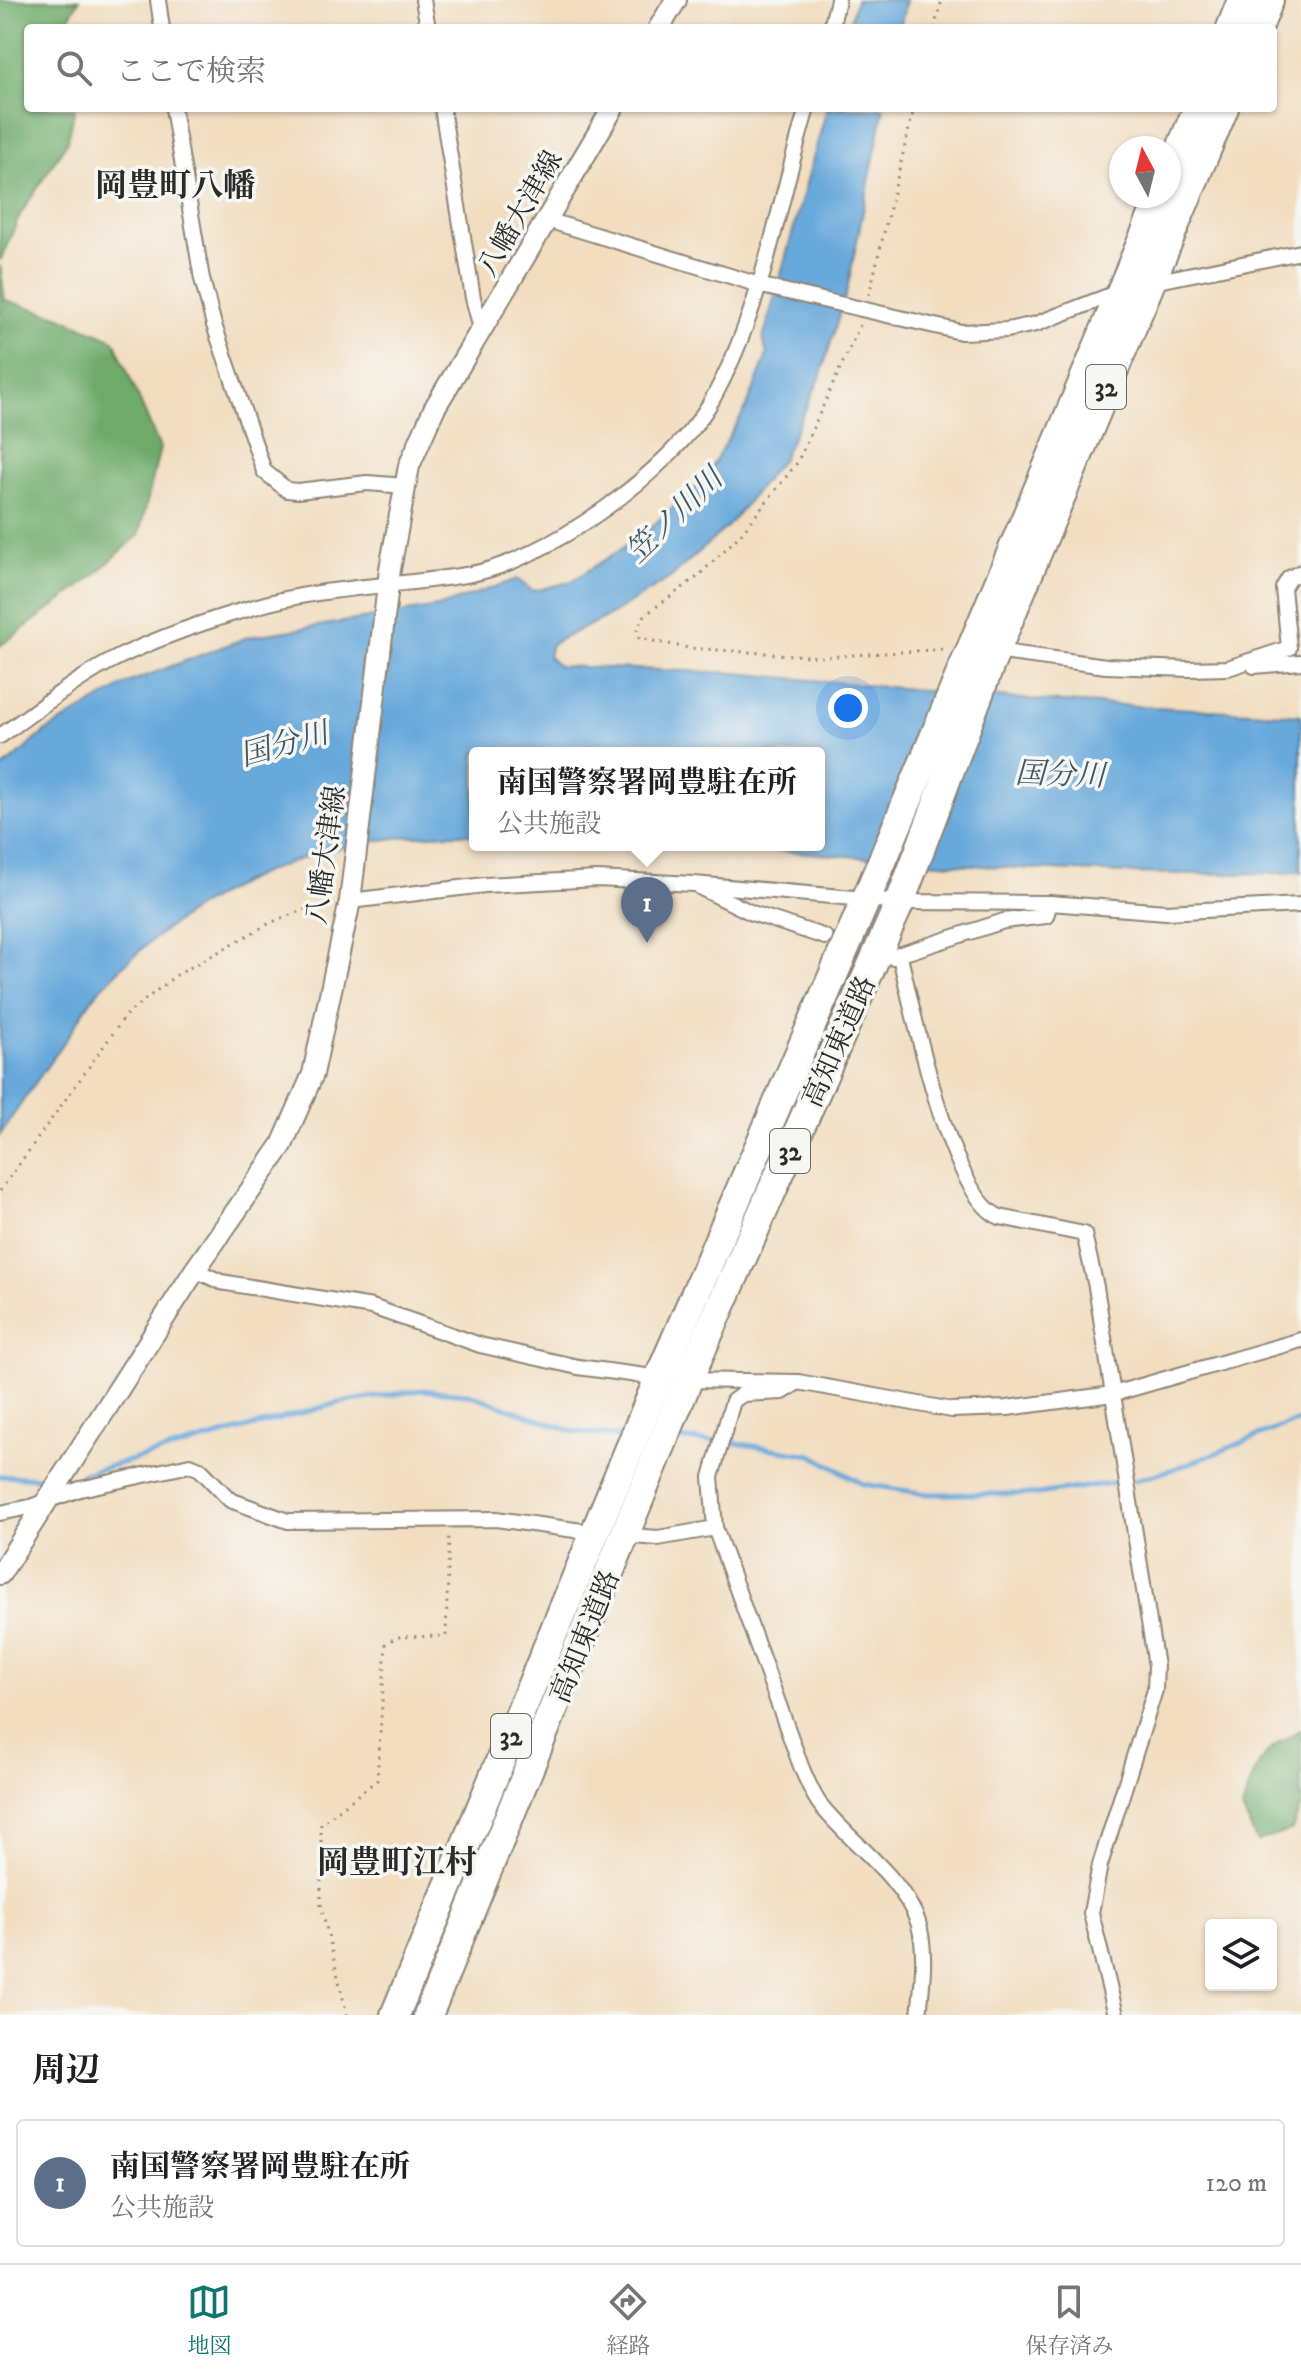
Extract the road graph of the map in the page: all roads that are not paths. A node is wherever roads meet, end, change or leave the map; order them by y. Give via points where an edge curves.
1 (158, 0) edge
2 (423, 0) edge
3 (676, 0) edge
4 (838, 0) edge
5 (1242, 0) edge
6 (1269, 0) edge
7 (161, 24) edge
8 (427, 24) edge
9 (661, 24) edge
10 (832, 24) edge
11 (1233, 24) edge
12 (1260, 24) edge
13 (174, 112) edge
14 (443, 112) edge
15 (611, 112) edge
16 (806, 112) edge
17 (1196, 112) edge
18 (1222, 112) edge
19 (1181, 148) edge
20 (1156, 208) edge
21 (547, 220) junction
22 (1301, 252) edge
23 (1150, 282) junction
24 (762, 286) junction
25 (1122, 291) junction
26 (482, 332) junction
27 (406, 486) junction
28 (1301, 572) edge
29 (388, 585) junction
30 (1295, 649) edge
31 (980, 658) junction
32 (1301, 662) edge
33 (1228, 668) junction
34 (0, 736) edge
35 (694, 884) junction
36 (870, 892) junction
37 (903, 894) junction
38 (350, 897) junction
39 (1050, 903) junction
40 (1301, 905) edge
41 (825, 937) dead end
42 (195, 1270) junction
43 (1301, 1340) edge
44 (659, 1378) junction
45 (688, 1380) junction
46 (798, 1382) junction
47 (1113, 1394) junction
48 (661, 1411) junction
49 (640, 1461) junction
50 (47, 1502) junction
51 (0, 1513) edge
52 (715, 1528) junction
53 (596, 1533) junction
54 (625, 1535) junction
55 (0, 1574) edge
56 (395, 2015) edge
57 (428, 2015) edge
58 (919, 2015) edge
59 (1116, 2015) edge

1 - 7 street
2 - 8 street
3 - 9 main road
4 - 10 street
5 - 11 highway
6 - 12 highway
13 - 27 street via 202,279 264,471 287,490 367,483
14 - 26 street
15 - 21 main road, 八幡大津線
16 - 24 street
17 - 19 highway
18 - 23 highway, 高知東道路 / 32
20 - 25 highway, 高知東道路 / 32
21 - 24 street
21 - 26 main road, 八幡大津線
22 - 23 street
23 - 25 street
23 - 31 highway, 高知東道路 / 32
24 - 25 street via 961,332 1036,324
24 - 29 street via 710,403 679,443 625,494 570,532 517,558 468,575
25 - 31 highway, 高知東道路 / 32
26 - 27 main road, 八幡大津線 via 418,441
27 - 29 main road, 八幡大津線
28 - 30 street via 1283,588
29 - 34 street via 297,595 187,627 119,657
29 - 38 main road, 八幡大津線
30 - 33 street
31 - 33 street
31 - 36 highway, 高知東道路 / 32
31 - 37 highway, 高知東道路 / 32
32 - 33 street
35 - 36 street
35 - 38 street via 597,879
35 - 41 street via 752,913
36 - 37 street
36 - 44 highway, 高知東道路 / 32
37 - 39 street
37 - 45 highway, 高知東道路 / 32
38 - 42 main road, 八幡大津線 via 313,1074 282,1145
39 - 40 street via 1166,912
39 - 47 street via 1046,916 1004,921 894,957 938,1107 973,1193 1000,1217 1084,1234
42 - 44 street via 221,1282 372,1307 480,1345 590,1370
42 - 50 main road, 八幡大津線
43 - 47 street
44 - 45 street
44 - 48 highway, 高知東道路 / 32
45 - 46 street
45 - 48 highway, 高知東道路 / 32
46 - 47 street via 952,1410
46 - 52 street via 783,1392 743,1394 733,1401 711,1477
47 - 59 street via 1156,1666 1155,1690 1100,1865 1091,1913
48 - 49 highway, 高知東道路 / 32
49 - 53 highway, 高知東道路 / 32
49 - 54 highway, 高知東道路 / 32
50 - 51 street
50 - 53 street via 80,1489 190,1465 230,1500 278,1519 496,1519
50 - 55 main road, 八幡大津線
52 - 54 street via 658,1538
52 - 58 street via 817,1801 893,1885 919,1924
53 - 54 street
53 - 56 highway, 高知東道路 / 32
54 - 57 highway, 高知東道路 / 32

